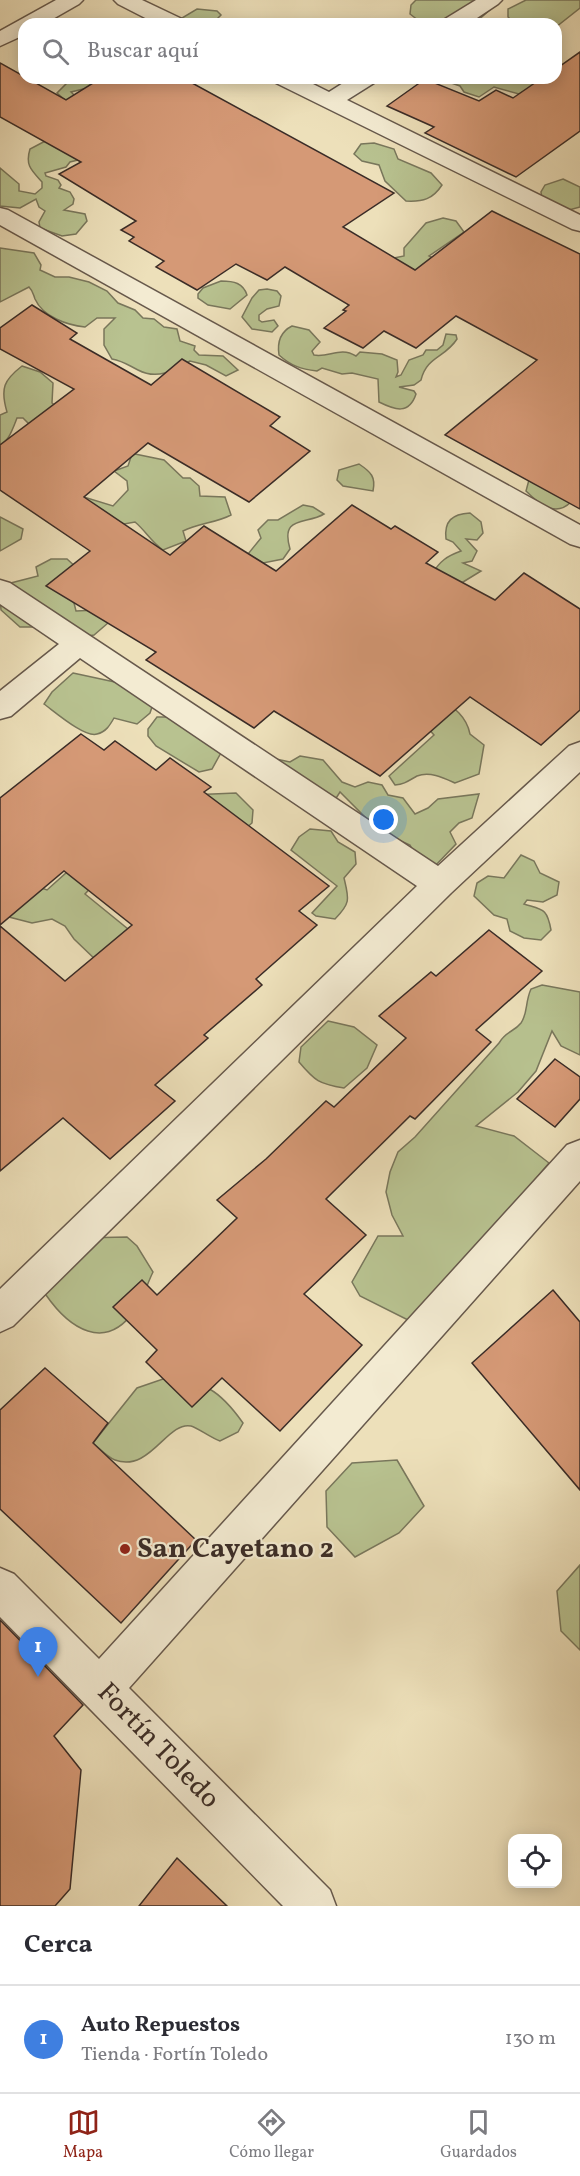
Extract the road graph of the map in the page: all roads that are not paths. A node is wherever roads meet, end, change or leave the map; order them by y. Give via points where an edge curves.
1 (72, 0) edge
2 (125, 0) edge
3 (491, 0) edge
4 (39, 18) edge
5 (162, 18) edge
6 (462, 18) edge
7 (18, 30) edge
8 (0, 40) edge
9 (296, 84) edge
10 (357, 84) edge
11 (330, 101) junction
12 (0, 214) edge
13 (580, 224) edge
14 (580, 537) edge
15 (0, 590) edge
16 (78, 644) junction
17 (0, 708) edge
18 (580, 754) edge
19 (440, 884) junction
20 (580, 1156) edge
21 (0, 1314) edge
22 (0, 1588) edge
23 (101, 1688) junction
24 (314, 1906) edge

1 - 4 street
2 - 5 street
3 - 6 street
7 - 8 street
9 - 11 street
10 - 11 street
11 - 13 street
12 - 14 street
15 - 16 street
16 - 17 street
16 - 19 street
18 - 19 street
19 - 21 street
20 - 23 street
22 - 23 street, Fortín Toledo
23 - 24 street, Fortín Toledo

